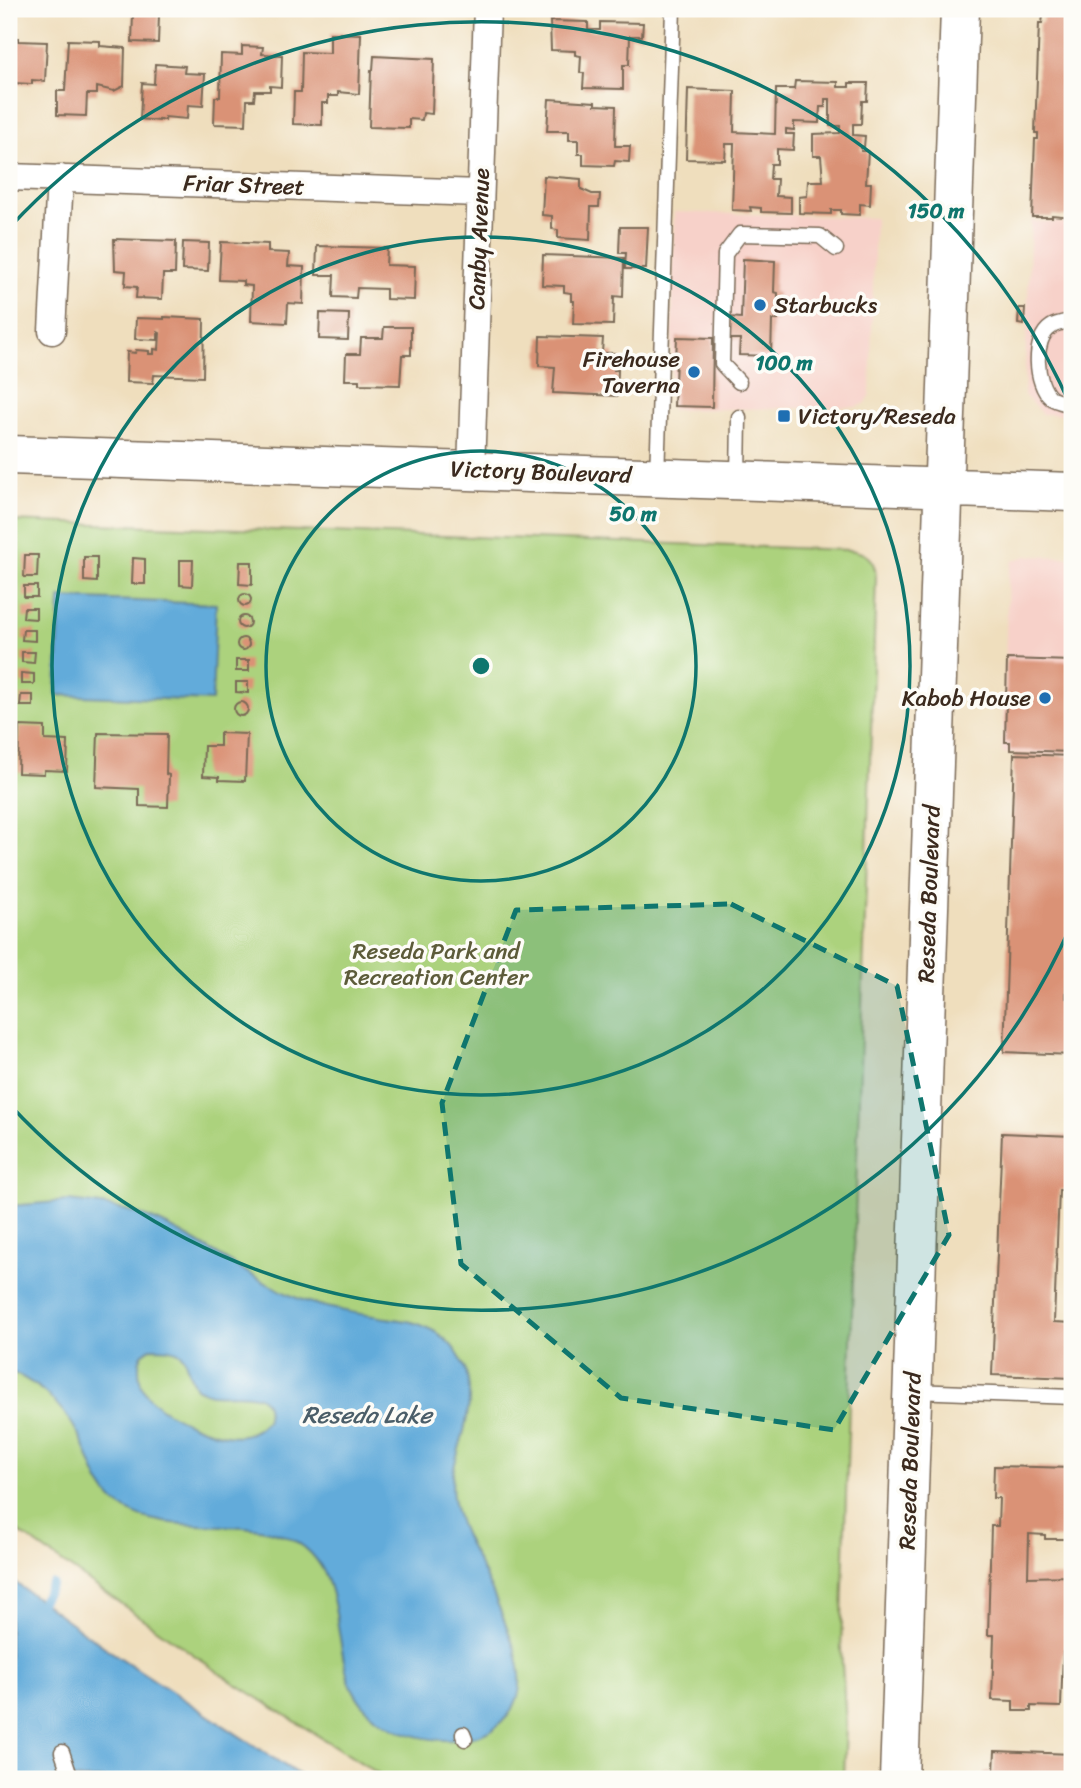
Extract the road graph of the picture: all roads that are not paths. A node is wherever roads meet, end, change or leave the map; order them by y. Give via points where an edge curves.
1 (487, 9) edge
2 (673, 9) edge
3 (960, 9) edge
4 (9, 177) edge
5 (60, 178) junction
6 (480, 193) junction
7 (836, 249) dead end
8 (1072, 321) edge
9 (52, 331) dead end
10 (739, 382) dead end
11 (1072, 405) edge
12 (739, 417) dead end
13 (9, 455) edge
14 (471, 470) junction
15 (657, 476) junction
16 (738, 480) junction
17 (943, 488) junction
18 (1072, 492) edge
19 (912, 1391) junction
20 (1072, 1397) edge
21 (62, 1752) dead end
22 (71, 1779) edge
23 (899, 1779) edge

1 - 6 street, Canby Avenue
2 - 15 lane
3 - 17 main road, Reseda Boulevard
4 - 5 street, Friar Street
5 - 6 street, Friar Street
5 - 9 street
6 - 14 street, Canby Avenue
7 - 10 lane via 820,236 740,234 725,254 722,364
8 - 11 lane via 1051,326 1041,340 1037,366 1050,397
12 - 16 lane
13 - 14 main road, Victory Boulevard
14 - 15 main road, Victory Boulevard
15 - 16 main road, Victory Boulevard
16 - 17 main road, Victory Boulevard
17 - 18 main road, Victory Boulevard
17 - 19 main road, Reseda Boulevard
19 - 20 lane
19 - 23 main road, Reseda Boulevard
21 - 22 lane

